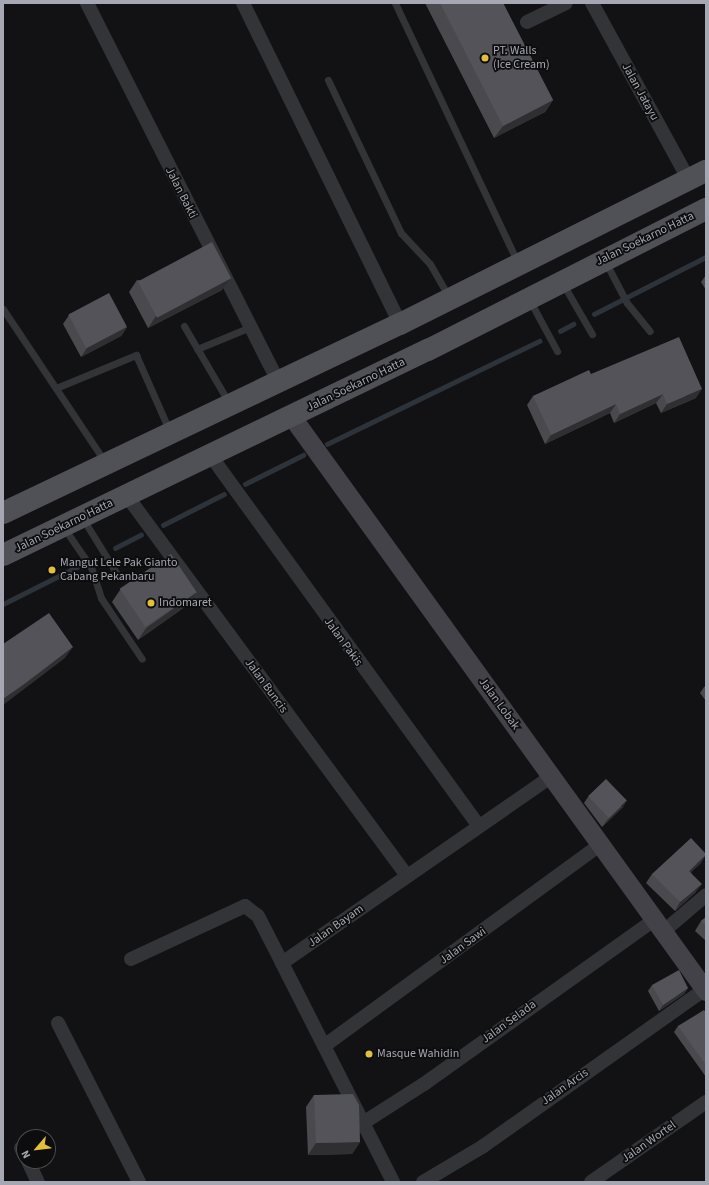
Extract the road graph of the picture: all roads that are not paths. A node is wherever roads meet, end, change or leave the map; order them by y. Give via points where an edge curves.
1 (87, 3) edge
2 (243, 3) edge
3 (395, 3) edge
4 (566, 3) edge
5 (592, 3) edge
6 (527, 22) dead end
7 (328, 80) dead end
8 (697, 176) edge
9 (706, 209) edge
10 (604, 260) junction
11 (519, 265) junction
12 (561, 280) junction
13 (528, 297) junction
14 (450, 299) junction
15 (3, 309) edge
16 (400, 324) junction
17 (184, 326) dead end
18 (250, 327) junction
19 (650, 331) dead end
20 (592, 334) dead end
21 (197, 349) junction
22 (557, 351) dead end
23 (278, 381) junction
24 (56, 388) junction
25 (230, 405) junction
26 (292, 417) junction
27 (170, 434) junction
28 (211, 456) junction
29 (106, 464) junction
30 (127, 496) junction
31 (3, 512) edge
32 (73, 522) junction
33 (3, 556) edge
34 (119, 577) dead end
35 (142, 659) dead end
36 (551, 777) junction
37 (478, 824) junction
38 (600, 845) junction
39 (407, 876) junction
40 (706, 895) edge
41 (660, 925) junction
42 (131, 959) dead end
43 (282, 963) junction
44 (705, 990) edge
45 (58, 1023) dead end
46 (324, 1046) junction
47 (706, 1102) edge
48 (362, 1123) junction
49 (32, 1169) edge
50 (38, 1182) edge
51 (139, 1182) edge
52 (393, 1182) edge
53 (424, 1182) edge
54 (592, 1182) edge

1 - 18 street, Jalan Bakti
2 - 16 street
3 - 11 lane
4 - 6 street
5 - 8 street, Jalan Jatayu
7 - 14 lane via 401,233 430,264
8 - 11 main road
9 - 10 main road, Jalan Soekarno Hatta
10 - 12 main road, Jalan Soekarno Hatta
10 - 19 lane via 626,300
11 - 14 main road
12 - 13 main road, Jalan Soekarno Hatta
12 - 20 lane
13 - 22 lane
13 - 26 main road, Jalan Soekarno Hatta
14 - 16 main road
15 - 24 lane
16 - 23 main road
17 - 21 lane
18 - 21 lane
18 - 23 street, Jalan Bakti
21 - 25 lane
23 - 25 main road
24 - 27 lane via 136,355
24 - 29 lane
25 - 27 main road
26 - 28 main road, Jalan Soekarno Hatta
26 - 36 main road, Jalan Lobak
27 - 29 main road
28 - 30 main road, Jalan Soekarno Hatta
28 - 37 street, Jalan Pakis
29 - 31 main road
30 - 32 main road, Jalan Soekarno Hatta
30 - 39 street, Jalan Buncis
32 - 33 main road, Jalan Soekarno Hatta
32 - 34 lane
32 - 35 lane via 101,598
36 - 37 street, Jalan Bayam
36 - 38 main road, Jalan Lobak
37 - 39 street, Jalan Bayam
38 - 41 main road, Jalan Lobak
38 - 46 street, Jalan Sawi
39 - 43 street, Jalan Bayam
40 - 41 street, Jalan Selada
41 - 44 main road, Jalan Lobak
41 - 48 street, Jalan Selada
42 - 43 street via 245,906 258,916
43 - 46 street
44 - 53 street, Jalan Arcis via 482,1147
45 - 51 street
46 - 48 street
47 - 54 street, Jalan Wortel
48 - 52 street
49 - 50 street

